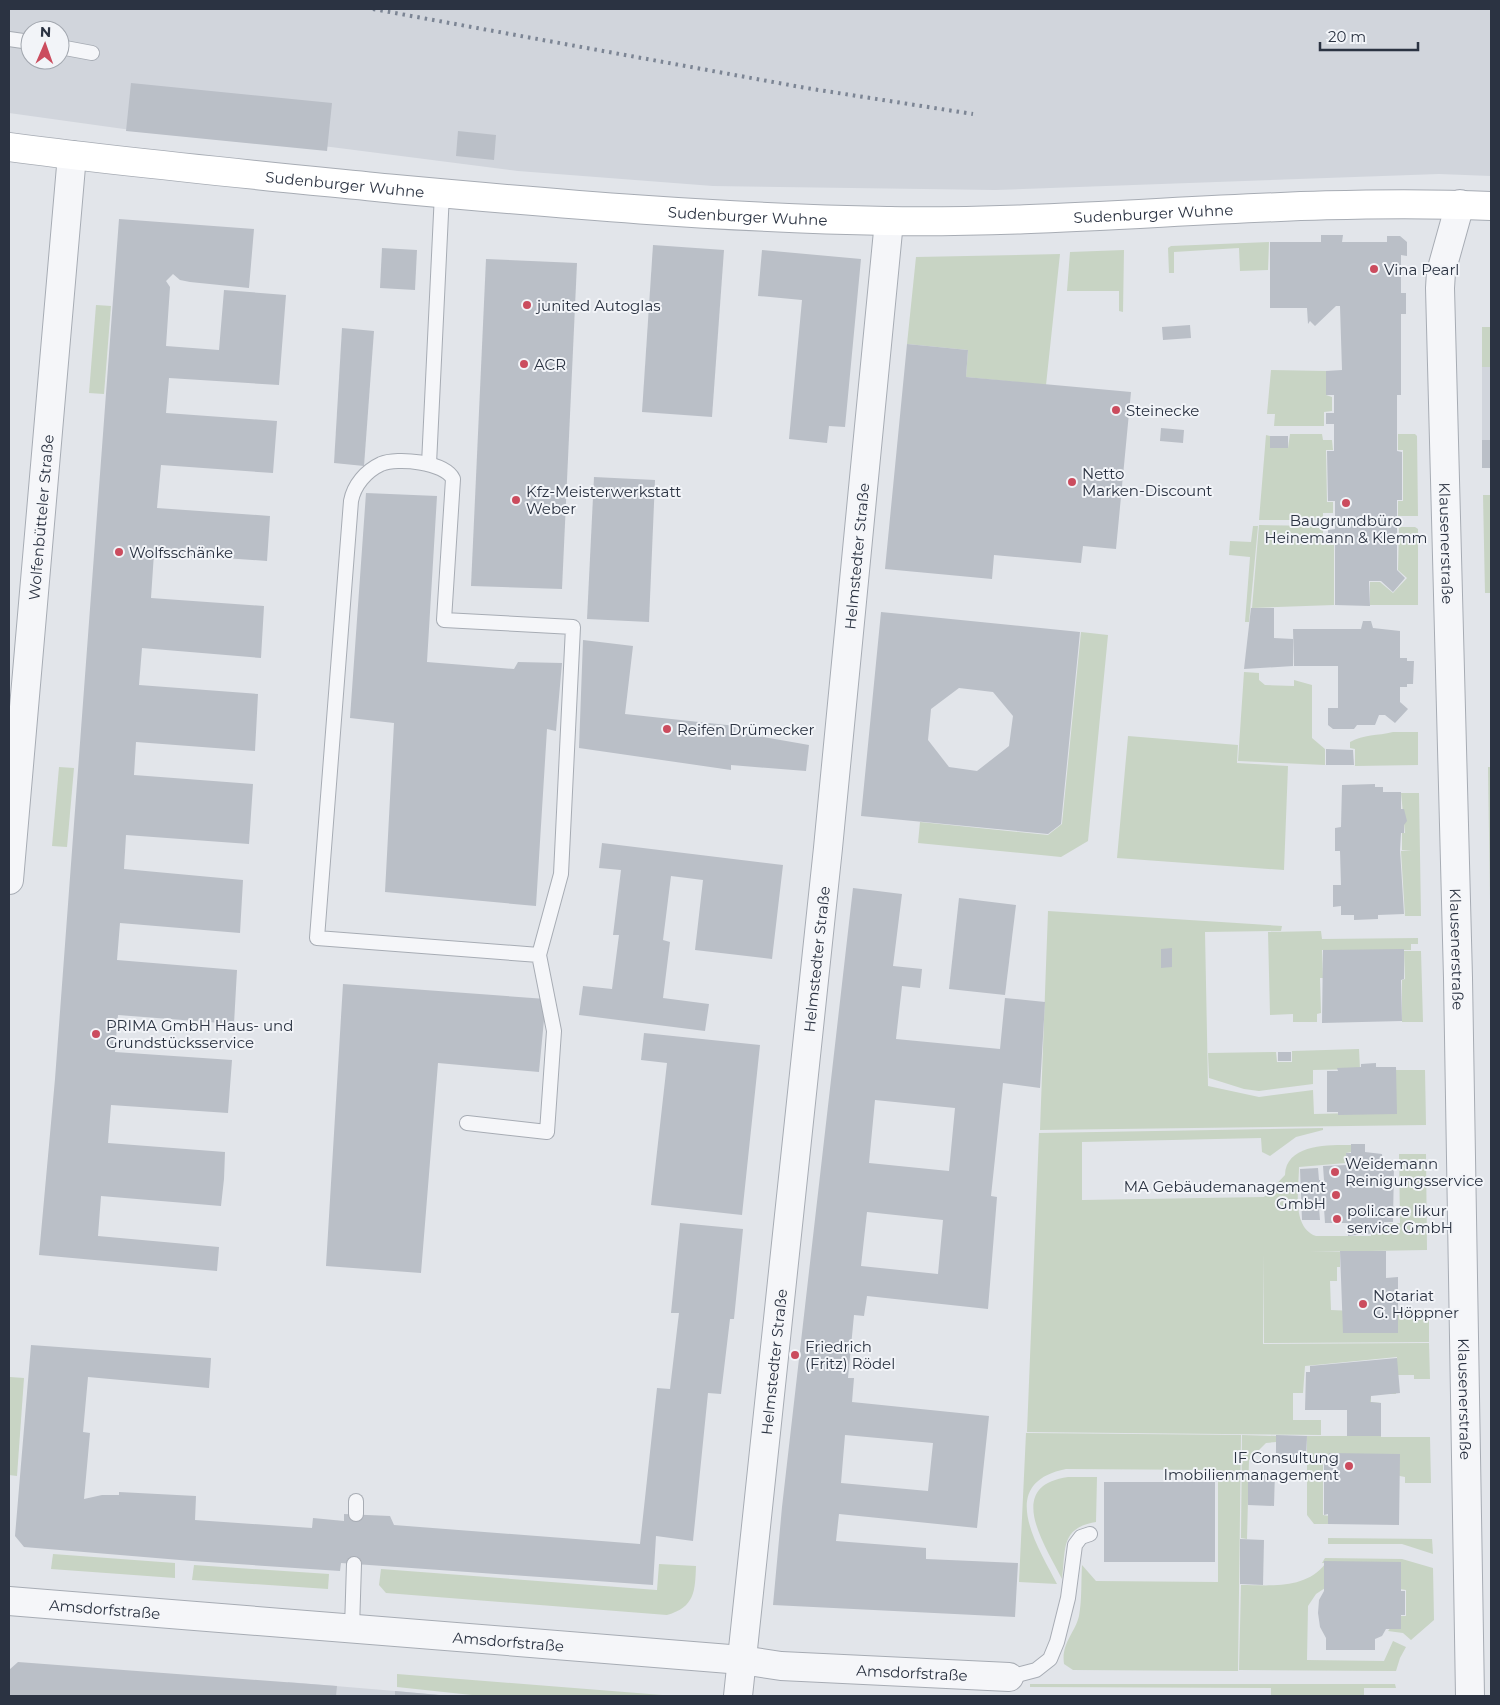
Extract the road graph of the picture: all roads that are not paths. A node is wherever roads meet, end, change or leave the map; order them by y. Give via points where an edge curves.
1 (70, 49) edge
2 (92, 53) dead end
3 (9, 147) edge
4 (72, 155) junction
5 (442, 193) junction
6 (1460, 204) junction
7 (1491, 206) edge
8 (888, 221) junction
9 (429, 464) junction
10 (9, 880) edge
11 (539, 955) junction
12 (467, 1123) dead end
13 (1090, 1534) dead end
14 (354, 1564) dead end
15 (9, 1601) edge
16 (352, 1628) junction
17 (742, 1660) junction
18 (1009, 1677) joint
19 (738, 1696) edge
20 (1470, 1696) edge

1 - 2 lane
3 - 4 main road, Sudenburger Wuhne
4 - 5 main road, Sudenburger Wuhne
4 - 10 street, Wolfenbütteler Straße
5 - 8 main road, Sudenburger Wuhne via 623,209
5 - 9 lane
6 - 7 main road, Sudenburger Wuhne
6 - 8 main road, Sudenburger Wuhne
6 - 20 street, Klausenerstraße via 1440,288 1458,978
8 - 17 street, Helmstedter Straße via 829,838
9 - 11 lane via 446,471 453,483 444,620 573,627 561,874
9 - 11 lane via 382,464 363,478 352,495 317,938
11 - 12 lane via 554,1031 546,1132
13 - 18 lane via 1075,1544 1068,1598 1050,1659 1036,1670
14 - 16 lane
15 - 16 street, Amsdorfstraße
16 - 17 street, Amsdorfstraße
17 - 18 street, Amsdorfstraße via 782,1666
17 - 19 street, Helmstedter Straße

